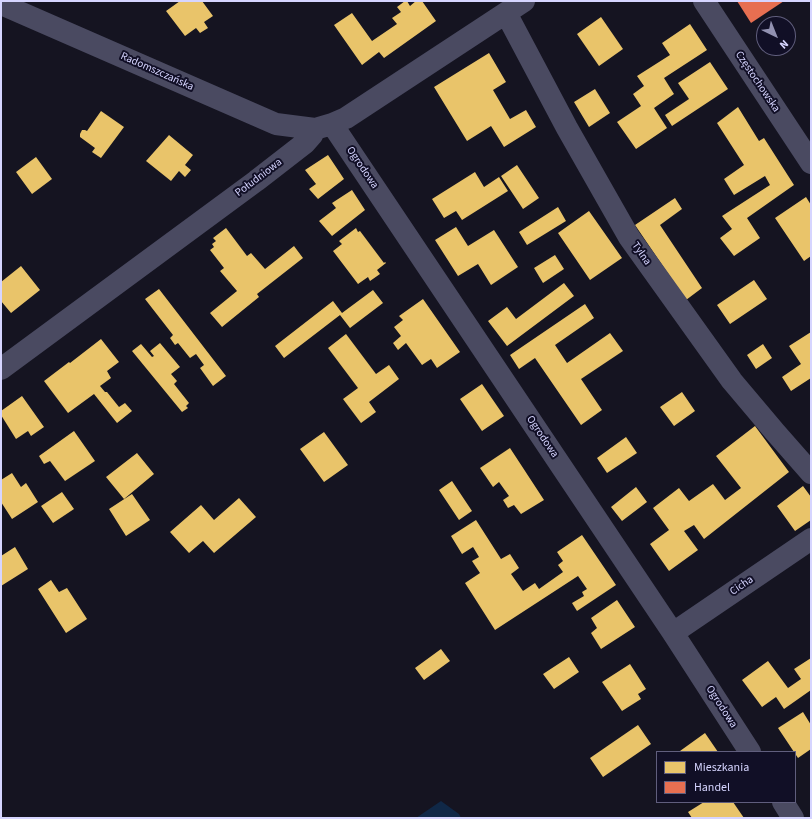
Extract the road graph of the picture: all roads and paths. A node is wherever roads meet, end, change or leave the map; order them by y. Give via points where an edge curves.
1 (524, 1) edge
2 (704, 1) edge
3 (1, 4) edge
4 (506, 13) junction
5 (324, 126) junction
6 (811, 163) edge
7 (1, 369) edge
8 (811, 472) edge
9 (811, 540) edge
10 (673, 633) junction
11 (749, 751) edge
12 (784, 803) edge
13 (793, 818) edge

1 - 4 street, Południowa
2 - 6 street, Częstochowska
3 - 5 street, Radomszczańska via 276,124 297,128
4 - 5 street, Południowa via 346,118
4 - 8 street, Tylna via 629,237 732,381
5 - 7 street, Południowa via 256,181
5 - 10 street, Ogrodowa
9 - 10 street, Cicha
10 - 11 street, Ogrodowa
12 - 13 street

